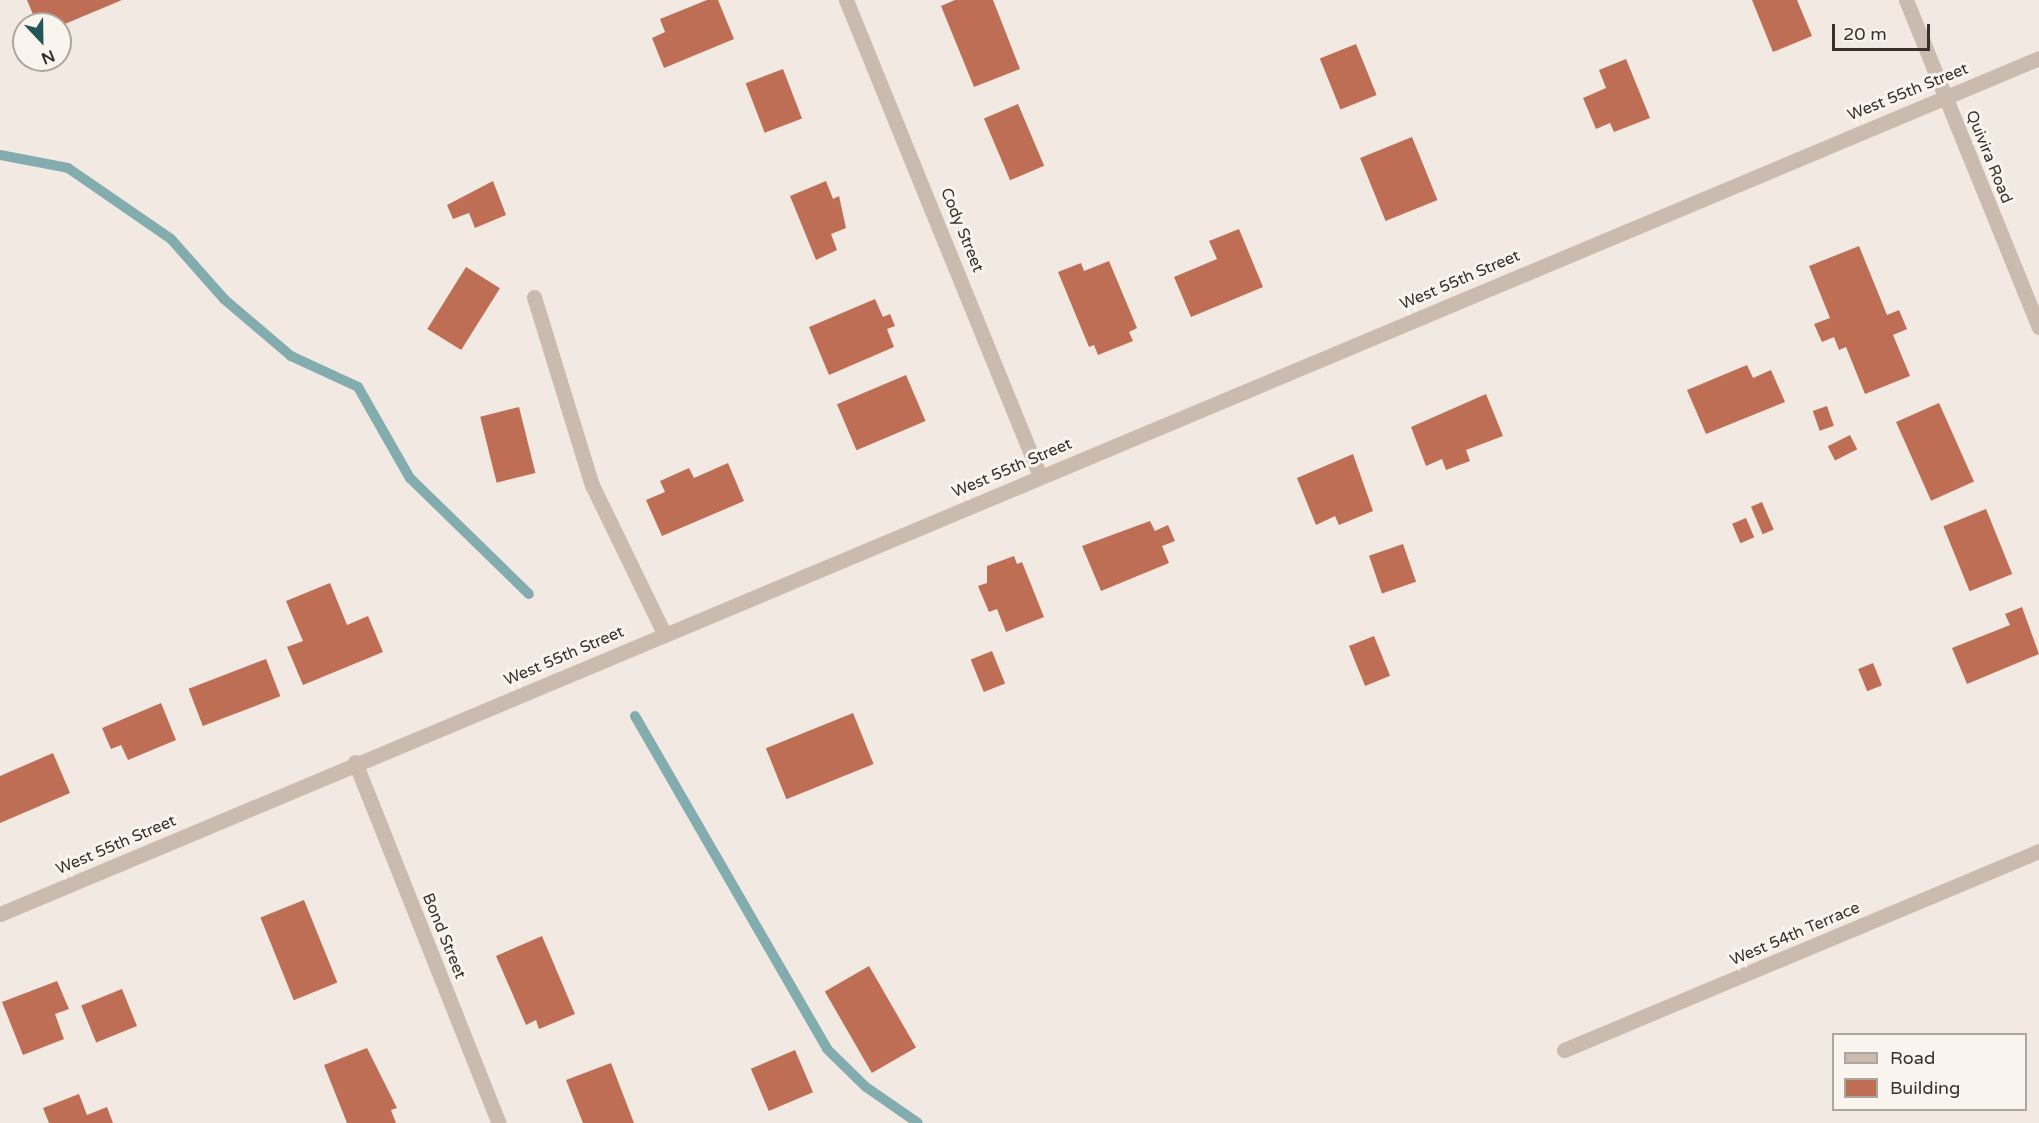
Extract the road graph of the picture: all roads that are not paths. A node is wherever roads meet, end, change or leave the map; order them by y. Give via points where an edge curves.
1 (846, 0) edge
2 (1906, 0) edge
3 (2039, 58) edge
4 (1945, 95) junction
5 (534, 297) dead end
6 (2039, 327) edge
7 (1040, 476) junction
8 (664, 633) junction
9 (355, 762) junction
10 (2039, 851) edge
11 (0, 914) edge
12 (1564, 1050) dead end
13 (498, 1123) edge

1 - 7 street, Cody Street
2 - 4 street, Quivira Road
3 - 4 street, West 55th Street
4 - 6 street, Quivira Road
4 - 7 street, West 55th Street
5 - 8 street via 592,486
7 - 8 street, West 55th Street
8 - 9 street, West 55th Street
9 - 11 street, West 55th Street
9 - 13 street, Bond Street
10 - 12 street, West 54th Terrace

